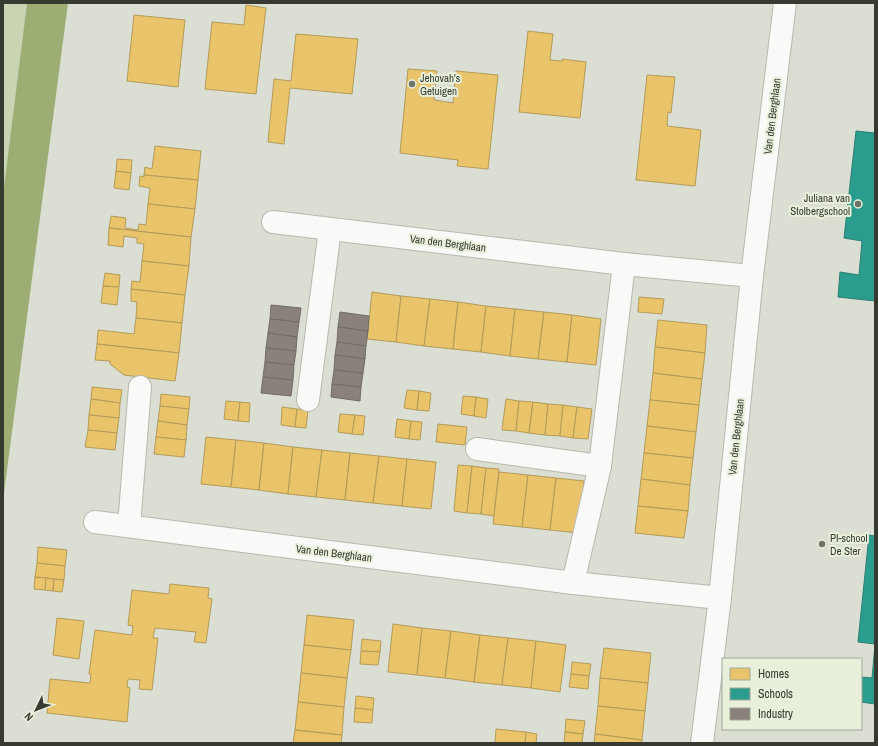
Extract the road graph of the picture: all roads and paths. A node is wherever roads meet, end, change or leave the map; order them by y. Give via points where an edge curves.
1 (786, 3) edge
2 (273, 222) dead end
3 (330, 229) junction
4 (624, 264) junction
5 (752, 276) junction
6 (140, 387) dead end
7 (308, 400) dead end
8 (477, 449) dead end
9 (600, 466) junction
10 (95, 522) dead end
11 (129, 526) junction
12 (573, 583) junction
13 (720, 598) junction
14 (702, 743) edge

1 - 5 street, Van den Berghlaan
2 - 3 street, Van den Berghlaan
3 - 4 street, Van den Berghlaan
3 - 7 street
4 - 5 street, Van den Berghlaan
4 - 9 street
5 - 13 street, Van den Berghlaan
6 - 11 street
8 - 9 street
9 - 12 street
10 - 11 street, Van den Berghlaan
11 - 12 street, Van den Berghlaan
12 - 13 street, Van den Berghlaan
13 - 14 street, Van den Berghlaan

